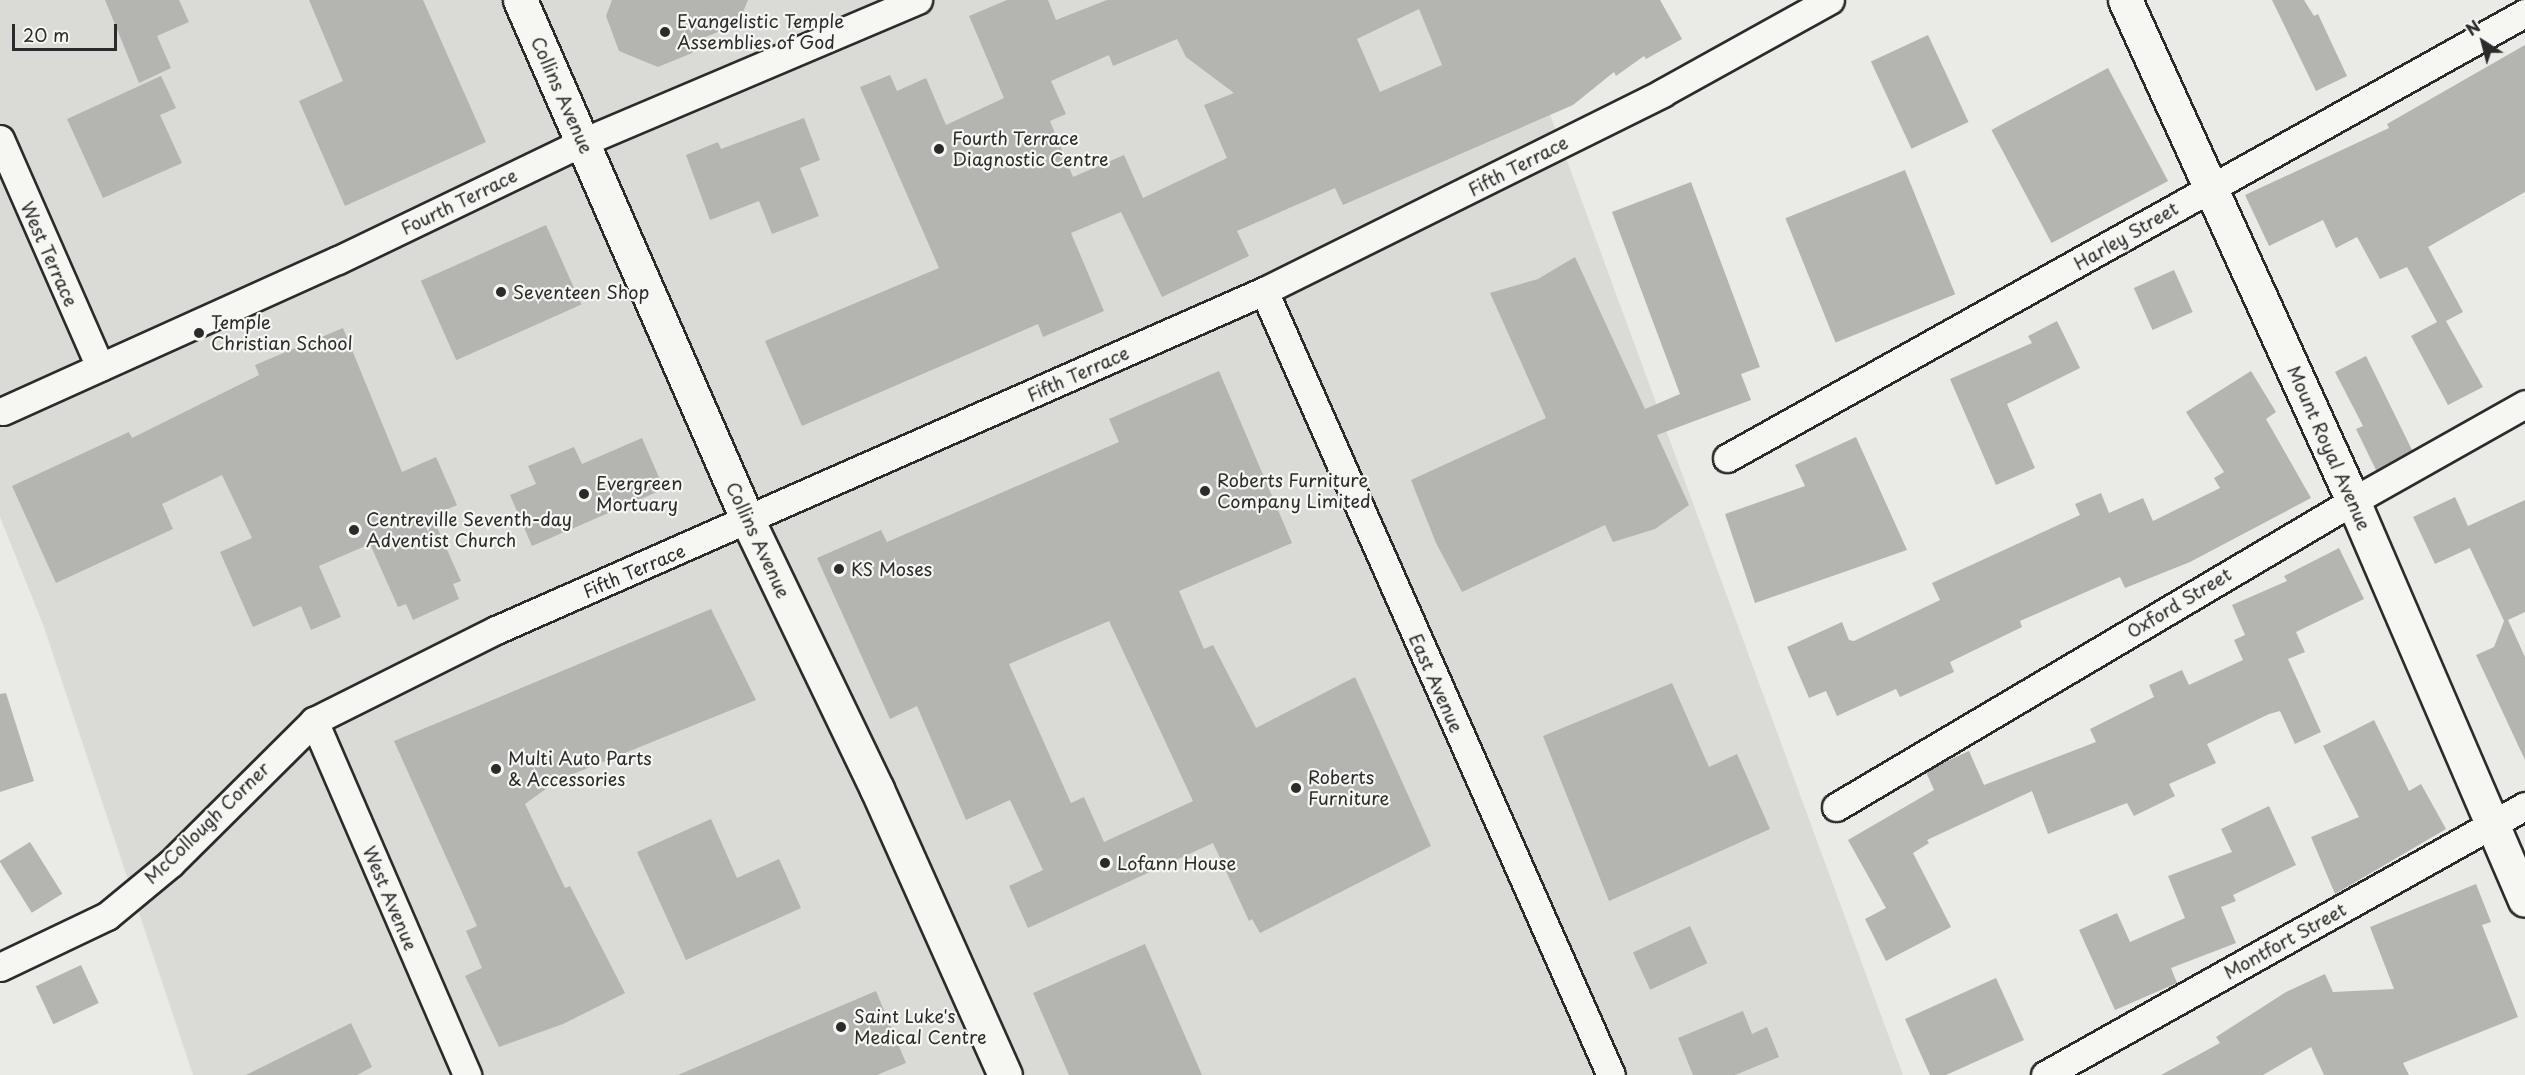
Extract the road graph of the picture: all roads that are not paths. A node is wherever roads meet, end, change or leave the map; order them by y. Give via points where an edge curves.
1 (520, 0) edge
2 (918, 0) edge
3 (1830, 0) edge
4 (2125, 0) edge
5 (2525, 13) edge
6 (0, 139) edge
7 (583, 142) junction
8 (2211, 185) junction
9 (1264, 291) junction
10 (100, 367) junction
11 (2525, 404) edge
12 (3, 411) dead end
13 (1727, 458) dead end
14 (2353, 501) junction
15 (748, 521) junction
16 (314, 721) junction
17 (2525, 806) edge
18 (1836, 807) dead end
19 (2491, 825) junction
20 (2525, 900) edge
21 (0, 967) edge
22 (467, 1075) edge
23 (1005, 1075) edge
24 (1611, 1075) edge
25 (2045, 1075) edge

1 - 7 street, Collins Avenue
2 - 7 street, Fourth Terrace
3 - 9 street, Fifth Terrace via 1651,98
4 - 8 street, Mount Royal Avenue
5 - 8 street, Harley Street
6 - 10 street, West Terrace
7 - 10 street, Fourth Terrace
7 - 15 street, Collins Avenue
8 - 13 street, Harley Street via 2004,307
8 - 14 street, Mount Royal Avenue
9 - 15 street, Fifth Terrace
9 - 24 street, East Avenue
10 - 12 street, Fourth Terrace
11 - 14 street, Oxford Street
14 - 18 street, Oxford Street
14 - 19 street, Mount Royal Avenue
15 - 16 street, Fifth Terrace via 496,630
15 - 23 street, Collins Avenue via 877,789
16 - 21 street, McCollough Corner via 171,863 107,916
16 - 22 street, West Avenue
17 - 19 street, Montfort Street
19 - 20 street, Mount Royal Avenue
19 - 25 street, Montfort Street

